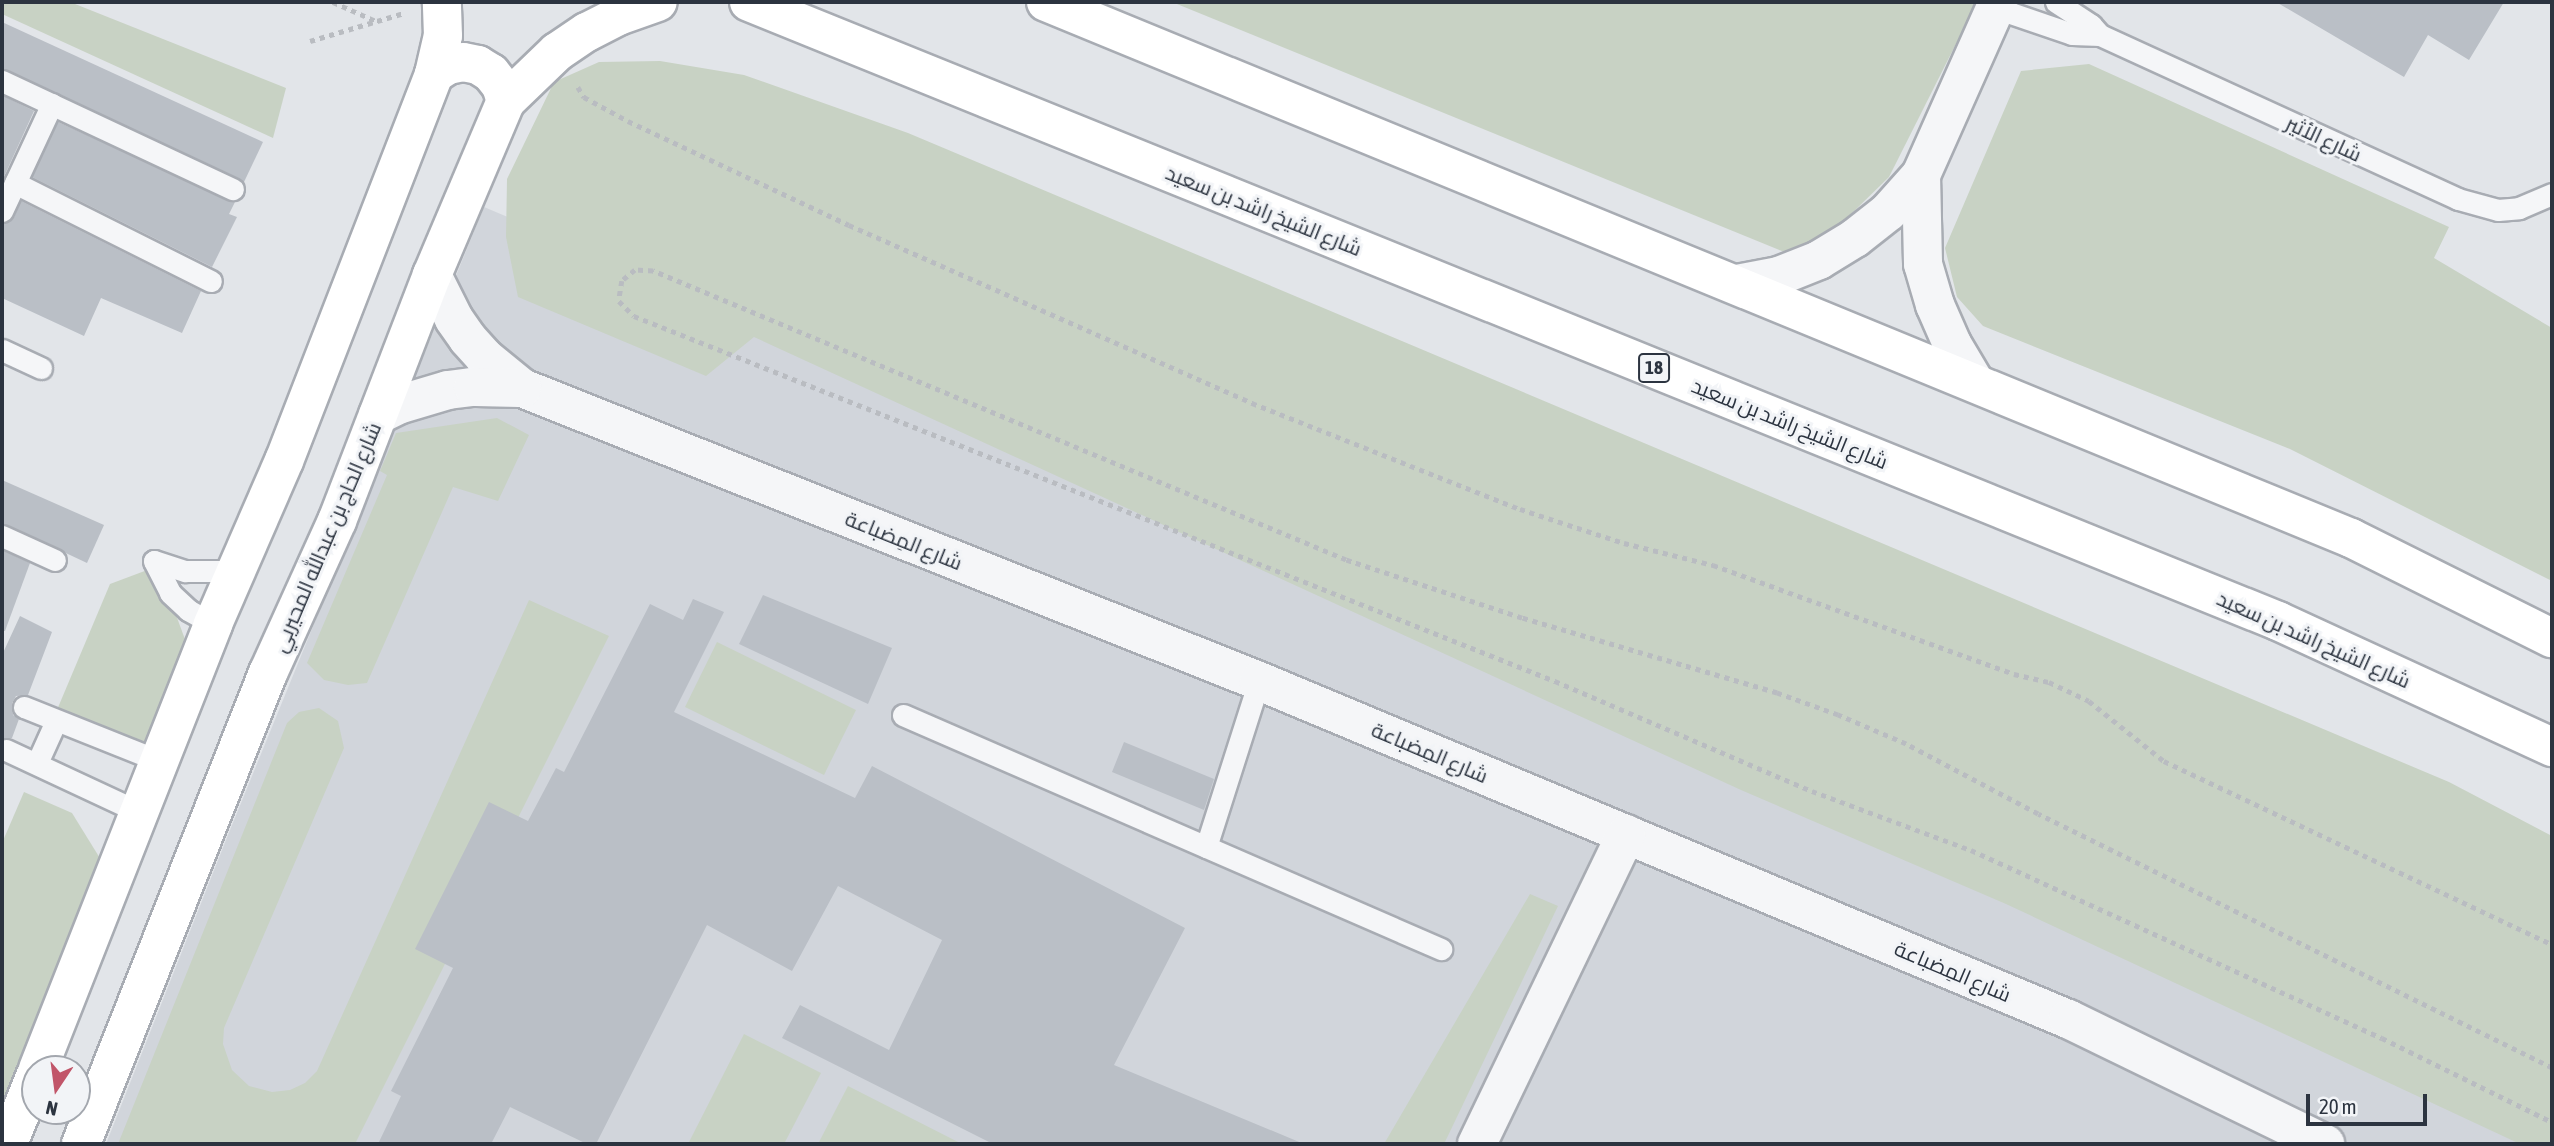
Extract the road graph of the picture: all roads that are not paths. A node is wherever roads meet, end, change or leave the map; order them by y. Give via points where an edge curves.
1 (658, 2) edge
2 (750, 2) edge
3 (1046, 2) edge
4 (2056, 2) edge
5 (1997, 5) edge
6 (428, 6) edge
7 (2099, 35) junction
8 (433, 74) junction
9 (2, 81) edge
10 (506, 102) junction
11 (52, 104) junction
12 (1921, 175) junction
13 (15, 183) junction
14 (233, 189) dead end
15 (2552, 194) edge
16 (2, 211) edge
17 (432, 275) junction
18 (211, 281) dead end
19 (1737, 284) junction
20 (2, 350) edge
21 (41, 368) dead end
22 (1974, 381) junction
23 (522, 388) junction
24 (378, 415) junction
25 (2, 536) edge
26 (55, 560) dead end
27 (236, 571) junction
28 (213, 624) junction
29 (2552, 638) edge
30 (1259, 681) junction
31 (24, 707) dead end
32 (903, 715) dead end
33 (56, 721) junction
34 (2552, 747) edge
35 (6, 750) dead end
36 (159, 761) junction
37 (37, 763) junction
38 (139, 812) junction
39 (1626, 834) junction
40 (1206, 847) junction
41 (1441, 949) dead end
42 (44, 1055) edge
43 (21, 1112) edge
44 (8, 1144) edge
45 (81, 1144) edge
46 (1477, 1144) edge
47 (2325, 1144) edge

1 - 10 main road, شارع الحاج بن عبدالله المحيربي via 618,16 557,52
2 - 34 main road, شارع الشيخ راشد بن سعيد / 18 via 2278,621
3 - 19 main road
4 - 7 lane, شارع الأثير
5 - 7 lane, شارع الأثير via 2072,34
5 - 12 street
6 - 8 main road via 443,36
7 - 15 lane, شارع الأثير via 2478,206 2519,208
8 - 10 main road via 463,62 478,65 491,73
8 - 27 main road via 284,461
9 - 11 lane
10 - 17 main road, شارع الحاج بن عبدالله المحيربي
11 - 13 lane
11 - 14 lane
12 - 19 street via 1855,239 1779,276
12 - 22 street via 1923,264 1952,344
13 - 16 lane
13 - 18 lane
17 - 23 street, شارع المِضباعة via 468,339
17 - 24 main road, شارع الحاج بن عبدالله المحيربي
19 - 22 main road
20 - 21 lane
22 - 29 main road via 2351,538
23 - 24 street, شارع المِضباعة via 448,390
23 - 30 street, شارع المِضباعة
24 - 45 main road, شارع الحاج بن عبدالله المحيربي via 337,521 268,673
25 - 26 lane
27 - 28 main road
27 - 28 lane via 186,571 154,561 170,593
28 - 36 main road
30 - 39 street, شارع المِضباعة
30 - 40 lane
31 - 33 lane
32 - 40 lane
33 - 36 lane
33 - 37 lane
35 - 37 lane
36 - 38 main road
37 - 38 lane
38 - 42 main road
39 - 46 street
39 - 47 street, شارع المِضباعة via 2068,1019
40 - 41 lane
43 - 44 main road

